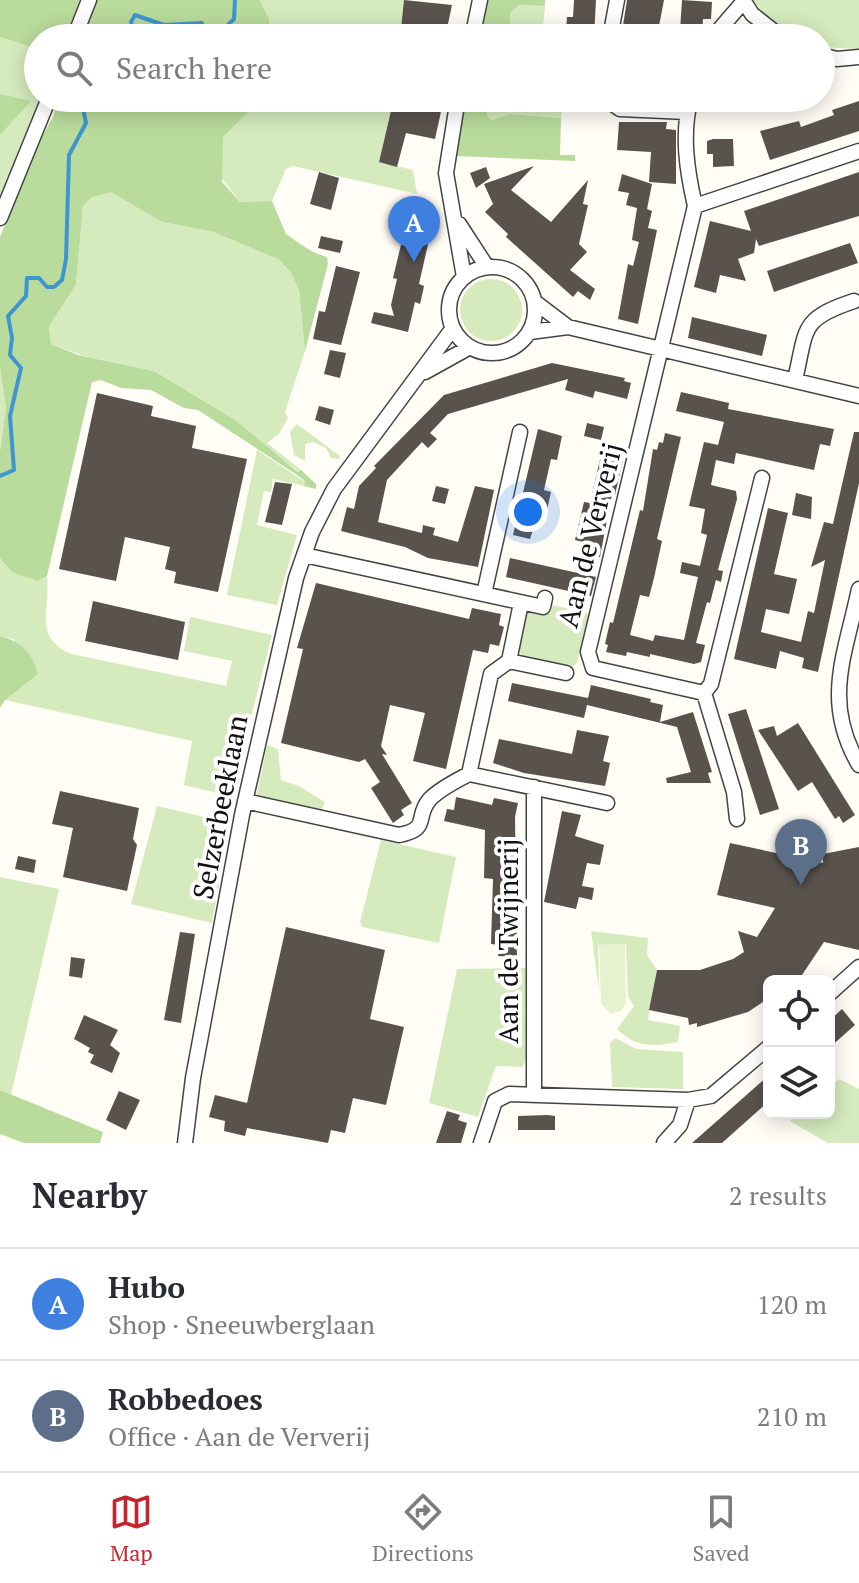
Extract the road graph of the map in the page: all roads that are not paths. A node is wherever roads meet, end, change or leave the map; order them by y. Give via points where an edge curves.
1 (89, 0) edge
2 (480, 0) edge
3 (617, 0) edge
4 (743, 1) edge
5 (80, 24) edge
6 (475, 24) edge
7 (613, 24) edge
8 (724, 24) edge
9 (764, 24) edge
10 (859, 57) edge
11 (835, 58) edge
12 (43, 112) edge
13 (456, 112) edge
14 (689, 112) edge
15 (859, 151) edge
16 (695, 206) junction
17 (0, 218) edge
18 (457, 221) junction
19 (487, 267) junction
20 (464, 277) junction
21 (854, 301) dead end
22 (535, 302) junction
23 (568, 327) junction
24 (453, 328) junction
25 (530, 332) junction
26 (470, 347) junction
27 (662, 349) junction
28 (421, 374) junction
29 (795, 380) junction
30 (859, 396) edge
31 (520, 432) dead end
32 (762, 478) dead end
33 (304, 555) junction
34 (859, 589) edge
35 (484, 594) junction
36 (545, 598) dead end
37 (521, 603) junction
38 (509, 661) junction
39 (566, 673) dead end
40 (704, 693) junction
41 (859, 765) edge
42 (469, 774) junction
43 (534, 787) junction
44 (245, 801) junction
45 (607, 803) dead end
46 (737, 819) dead end
47 (859, 967) edge
48 (835, 989) edge
49 (763, 1052) edge
50 (534, 1094) junction
51 (688, 1100) junction
52 (185, 1143) edge
53 (481, 1143) edge
54 (664, 1143) edge

1 - 5 street
2 - 6 street
3 - 7 street
4 - 8 street
4 - 9 street
10 - 11 street
12 - 17 street
13 - 18 street via 446,173
14 - 16 street via 686,169
15 - 16 street
16 - 27 street
18 - 19 street
18 - 20 street
19 - 20 street
19 - 22 street via 518,275
20 - 24 street via 450,300
21 - 29 street via 821,312 807,325
22 - 23 street
22 - 25 street
23 - 25 street
23 - 27 street
24 - 26 street
24 - 28 street, Selzerbeeklaan
25 - 26 street via 506,351 485,353
26 - 28 street
27 - 29 street
27 - 40 street, Aan de Ververij via 588,652 593,668
28 - 33 street, Selzerbeeklaan via 334,489
29 - 30 street
31 - 35 street
32 - 40 street via 711,684
33 - 35 street
33 - 44 street, Selzerbeeklaan
34 - 41 street via 837,707 841,729
35 - 37 street
36 - 37 street via 543,607
37 - 38 street
38 - 39 street
38 - 42 street via 491,674
40 - 46 street
42 - 43 street
42 - 44 street via 430,799 414,832 399,835
43 - 45 street
43 - 50 street, Aan de Twijnerij
44 - 52 street, Selzerbeeklaan
47 - 48 street
49 - 51 street via 711,1096
50 - 51 street
50 - 53 street via 500,1097
51 - 54 street via 680,1125

